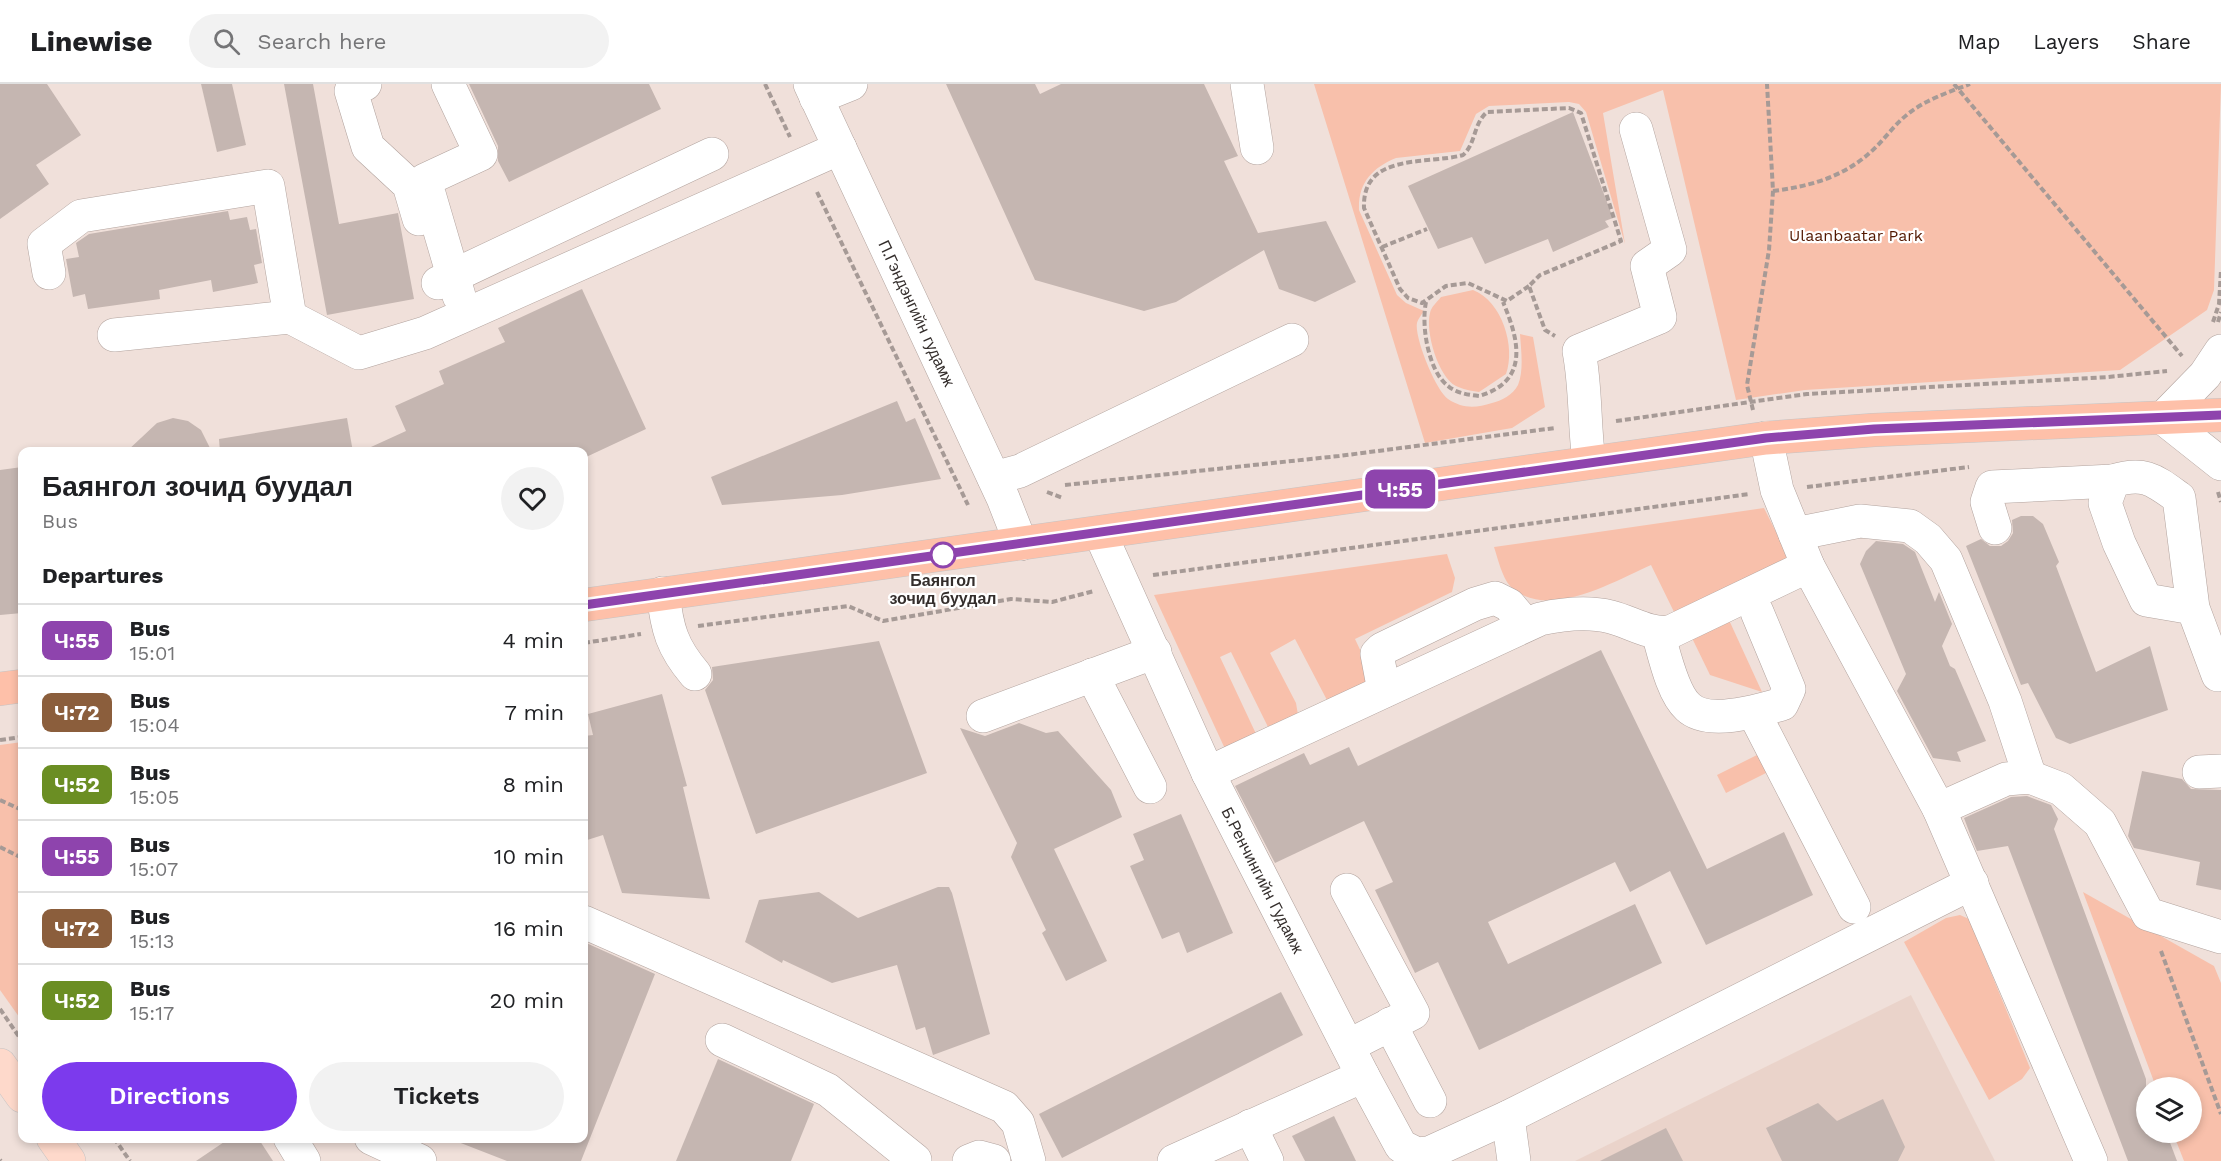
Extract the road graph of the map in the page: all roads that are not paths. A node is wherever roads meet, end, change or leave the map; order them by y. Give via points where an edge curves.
1 (365, 84) edge
2 (448, 84) edge
3 (850, 84) edge
4 (1247, 84) edge
5 (813, 91) edge
6 (1636, 129) dead end
7 (840, 148) junction
8 (1257, 148) dead end
9 (712, 154) dead end
10 (49, 273) dead end
11 (445, 280) junction
12 (290, 317) junction
13 (457, 319) junction
14 (114, 335) dead end
15 (1292, 340) dead end
16 (2216, 342) edge
17 (2221, 416) edge
18 (2163, 418) junction
19 (1760, 426) junction
20 (1589, 462) junction
21 (1007, 474) junction
22 (2216, 474) edge
23 (2113, 481) junction
24 (1995, 528) dead end
25 (1100, 533) junction
26 (1795, 534) junction
27 (1021, 544) junction
28 (1808, 566) junction
29 (663, 593) junction
30 (588, 604) edge
31 (2193, 608) junction
32 (1758, 612) dead end
33 (1658, 633) junction
34 (1155, 652) junction
35 (2221, 674) edge
36 (695, 675) dead end
37 (1092, 675) junction
38 (18, 687) edge
39 (0, 689) edge
40 (1754, 713) junction
41 (983, 716) dead end
42 (1208, 773) junction
43 (2030, 777) junction
44 (1150, 787) dead end
45 (1939, 809) junction
46 (1972, 884) junction
47 (1347, 890) dead end
48 (1854, 907) dead end
49 (588, 924) edge
50 (2221, 937) edge
51 (1390, 1024) junction
52 (722, 1040) dead end
53 (1348, 1046) junction
54 (0, 1065) edge
55 (1363, 1076) junction
56 (18, 1090) edge
57 (1430, 1101) dead end
58 (1508, 1117) junction
59 (1250, 1126) junction
60 (56, 1143) edge
61 (293, 1143) edge
62 (382, 1143) edge
63 (69, 1161) edge
64 (304, 1161) edge
65 (420, 1161) edge
66 (878, 1161) edge
67 (919, 1161) edge
68 (969, 1161) edge
69 (994, 1161) edge
70 (1029, 1161) edge
71 (1174, 1161) edge
72 (1267, 1161) edge
73 (1514, 1161) edge
74 (2091, 1161) edge

1 - 11 street via 351,91 368,147 409,185
2 - 11 street via 481,154 425,180
3 - 5 street
4 - 8 street
5 - 7 street, П.Гэндэнгийн гудамж
6 - 20 street via 1670,250 1647,266 1660,317 1579,351
7 - 13 street
7 - 21 street, П.Гэндэнгийн гудамж
9 - 11 street
10 - 12 street via 44,244 81,216 268,186
11 - 13 street
12 - 13 street via 359,353
12 - 14 street
15 - 21 street
16 - 18 street via 2205,375
17 - 18 highway
18 - 19 highway via 1874,429
18 - 22 street
19 - 20 highway
19 - 26 street via 1777,490
20 - 25 highway
21 - 27 street, П.Гэндэнгийн гудамж
23 - 24 street via 1992,487 1987,502
23 - 31 street via 2104,503 2146,600
23 - 31 street via 2131,475 2154,479 2179,498
25 - 27 highway
25 - 34 street, Б.Ренчингийн Гудамж
26 - 28 street
26 - 43 street via 1860,521 1910,526 1928,539 1951,571 2005,701
27 - 29 highway
28 - 33 street via 1679,630
28 - 45 street
29 - 30 highway
29 - 36 street via 667,630
31 - 35 street via 2218,675
32 - 40 street via 1789,689 1782,704
33 - 40 street via 1673,681 1686,706 1702,716
33 - 42 street via 1612,617 1588,614 1555,616 1526,625
34 - 37 street
34 - 42 street, Б.Ренчингийн Гудамж
37 - 41 street
37 - 44 street
38 - 39 highway
40 - 48 street
42 - 53 street, Б.Ренчингийн Гудамж
43 - 45 street via 2006,778
43 - 50 street via 2061,789 2100,823 2148,914
45 - 46 street
46 - 58 street, Б.Ренчингийн Гудамж
46 - 74 street
47 - 51 street via 1413,1013
49 - 70 street via 1004,1107 1018,1123
51 - 53 street
51 - 57 street
52 - 67 street via 828,1090
53 - 55 street, Б.Ренчингийн Гудамж
54 - 56 main road
55 - 58 street, Б.Ренчингийн Гудамж via 1401,1146 1418,1154 1442,1149
55 - 59 street
58 - 73 street
59 - 71 street
59 - 72 street
60 - 63 main road
61 - 64 street
62 - 65 street
66 - 67 street via 889,1157
68 - 69 street via 979,1157

